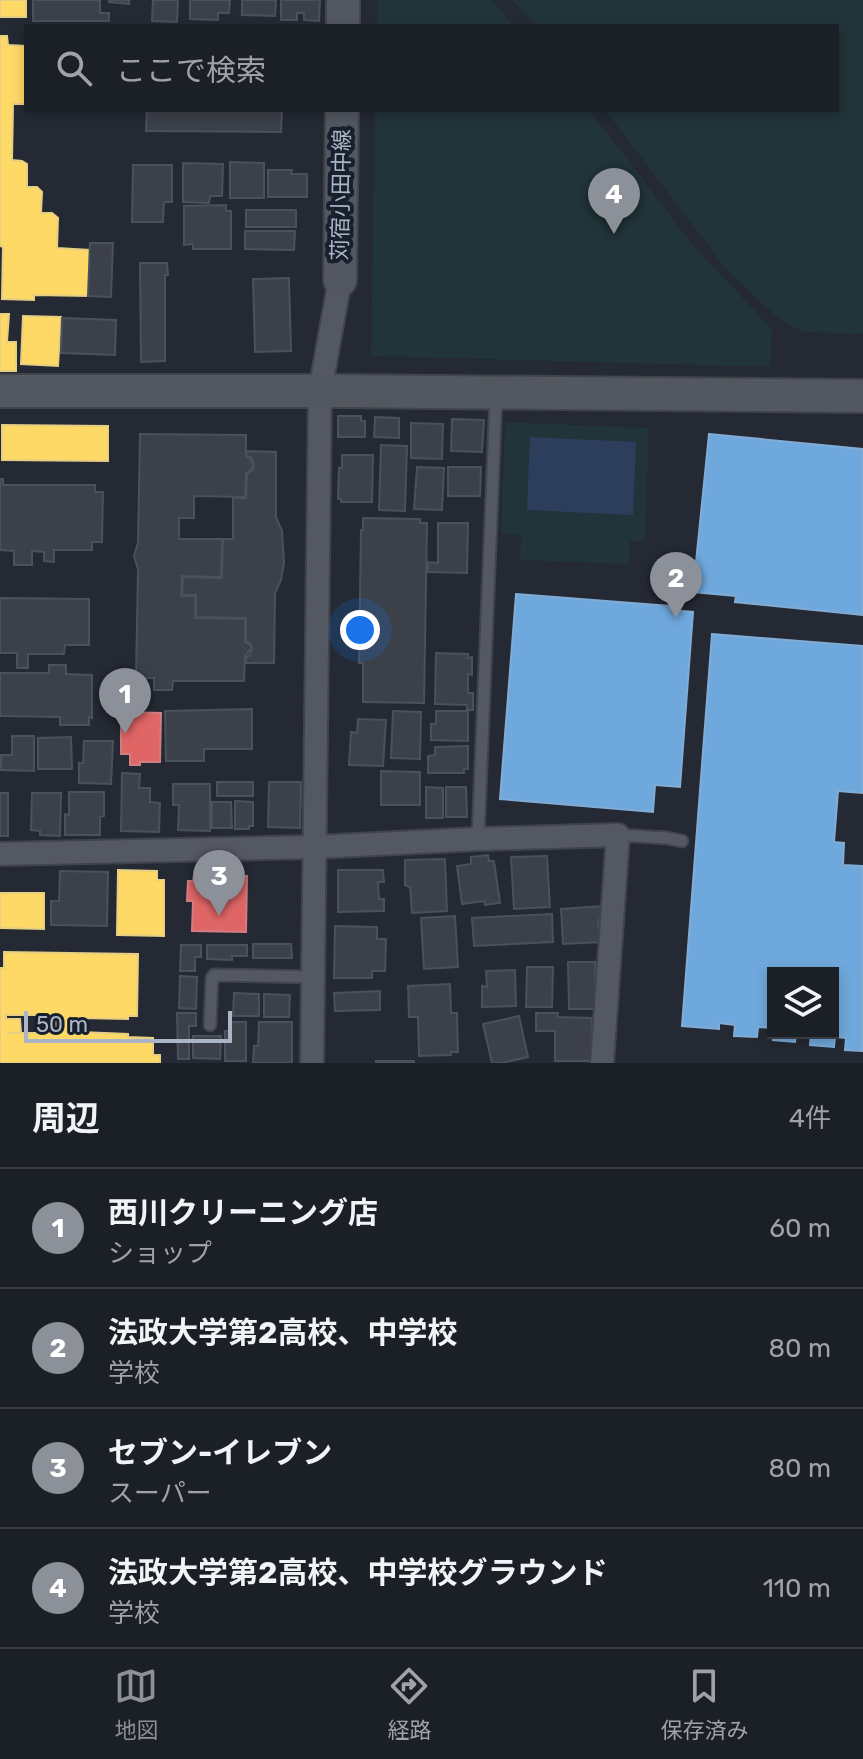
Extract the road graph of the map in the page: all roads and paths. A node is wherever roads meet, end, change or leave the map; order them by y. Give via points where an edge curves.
1 (343, 0) edge
2 (343, 24) edge
3 (342, 112) edge
4 (340, 280) joint
5 (0, 391) edge
6 (320, 391) junction
7 (496, 394) junction
8 (863, 396) edge
9 (618, 835) junction
10 (478, 839) junction
11 (682, 841) dead end
12 (315, 847) junction
13 (0, 854) edge
14 (313, 977) junction
15 (210, 1025) dead end
16 (312, 1063) edge
17 (602, 1063) edge

1 - 2 street
3 - 4 street, 苅宿小田中線
4 - 6 street
5 - 6 street
6 - 7 street
6 - 12 street
7 - 8 street
7 - 10 lane
9 - 10 street
9 - 11 lane
9 - 17 street
10 - 12 street
12 - 13 street
12 - 14 street
14 - 15 lane via 214,975
14 - 16 street

